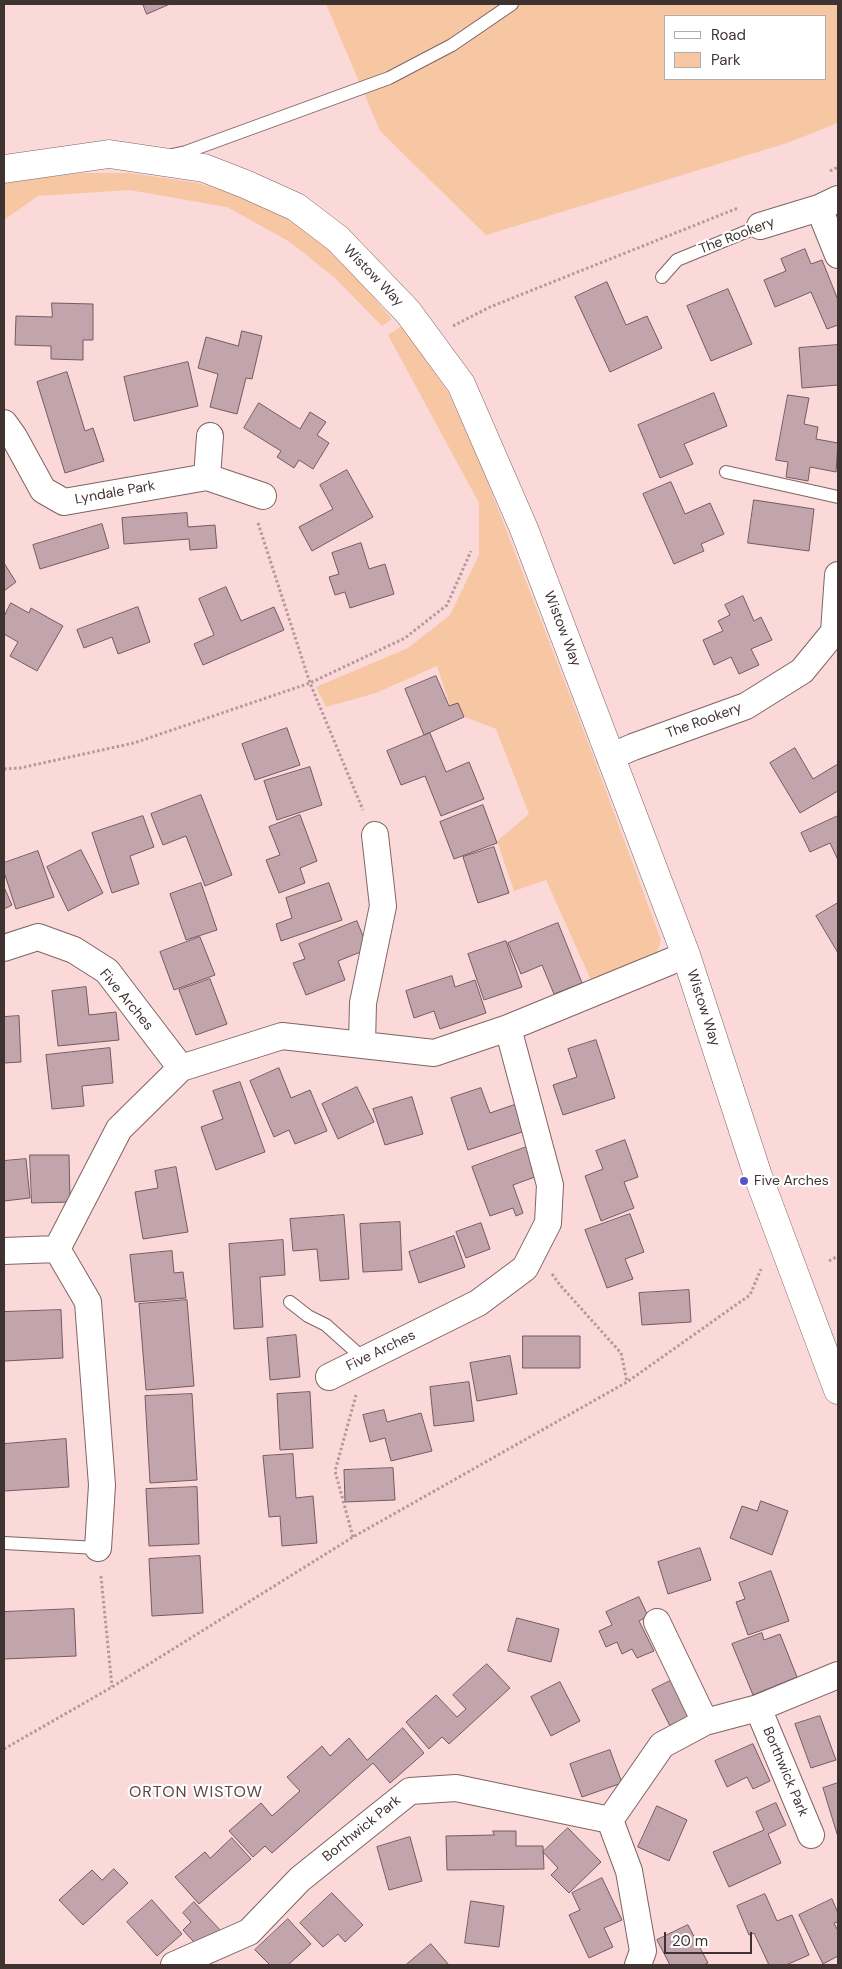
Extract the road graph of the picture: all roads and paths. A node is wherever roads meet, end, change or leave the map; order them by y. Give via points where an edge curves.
1 (509, 5) edge
2 (149, 160) junction
3 (838, 167) edge
4 (4, 169) edge
5 (822, 174) dead end
6 (829, 203) edge
7 (743, 206) dead end
8 (760, 226) joint
9 (838, 255) edge
10 (662, 276) dead end
11 (452, 326) dead end
12 (4, 423) edge
13 (210, 436) dead end
14 (726, 472) dead end
15 (207, 477) junction
16 (254, 492) joint
17 (838, 497) edge
18 (471, 551) dead end
19 (838, 575) edge
20 (836, 633) edge
21 (310, 683) junction
22 (610, 757) junction
23 (4, 769) edge
24 (375, 835) joint
25 (4, 948) edge
26 (686, 955) junction
27 (508, 1028) junction
28 (362, 1044) junction
29 (181, 1068) junction
30 (535, 1249) junction
31 (57, 1250) junction
32 (4, 1251) edge
33 (838, 1256) edge
34 (829, 1261) dead end
35 (764, 1264) dead end
36 (290, 1302) dead end
37 (364, 1359) junction
38 (835, 1374) edge
39 (329, 1377) dead end
40 (627, 1382) junction
41 (353, 1537) junction
42 (4, 1543) edge
43 (98, 1548) junction
44 (657, 1622) dead end
45 (838, 1675) edge
46 (112, 1687) junction
47 (758, 1708) junction
48 (705, 1722) junction
49 (4, 1749) edge
50 (610, 1820) junction
51 (811, 1835) dead end
52 (174, 1965) edge
53 (638, 1965) edge

1 - 2 lane via 452,45 390,78 186,152
2 - 4 street, Wistow Way via 109,154
2 - 22 street, Wistow Way via 204,168 296,207 338,239 423,331 461,384 524,530
3 - 5 path
6 - 8 street, The Rookery
6 - 9 street, The Rookery
7 - 11 path
8 - 10 lane, The Rookery via 676,260
12 - 15 street, Lyndale Park via 43,490 64,502
13 - 15 street
14 - 17 lane
15 - 16 street, Lyndale Park
16 - 21 path via 253,507
18 - 21 path via 447,605 406,638
19 - 20 street, The Rookery
20 - 22 street, The Rookery via 802,671 746,706
21 - 23 path via 134,743
21 - 24 path
22 - 26 street, Wistow Way
24 - 28 street via 383,906 363,1003
25 - 29 street, Five Arches via 38,937 74,950 107,971
26 - 27 street
26 - 38 street, Wistow Way via 758,1176
27 - 28 street via 434,1052
27 - 30 street, Five Arches via 550,1185 548,1223
28 - 29 street via 282,1036
29 - 31 street via 119,1129
30 - 37 street, Five Arches via 525,1268 478,1303
30 - 40 path via 560,1285 621,1353
31 - 32 street
31 - 43 street via 88,1302 102,1485
33 - 34 path
35 - 40 path via 750,1295
36 - 37 lane via 326,1325
37 - 39 street, Five Arches
37 - 41 path via 335,1471
40 - 41 path
41 - 46 path
42 - 43 lane
43 - 46 path
44 - 48 street
45 - 47 street
46 - 49 path
47 - 48 street
47 - 51 street, Borthwick Park
48 - 50 street via 662,1745
50 - 52 street, Borthwick Park via 456,1788 410,1791 300,1879 249,1932
50 - 53 street via 630,1880 643,1951

